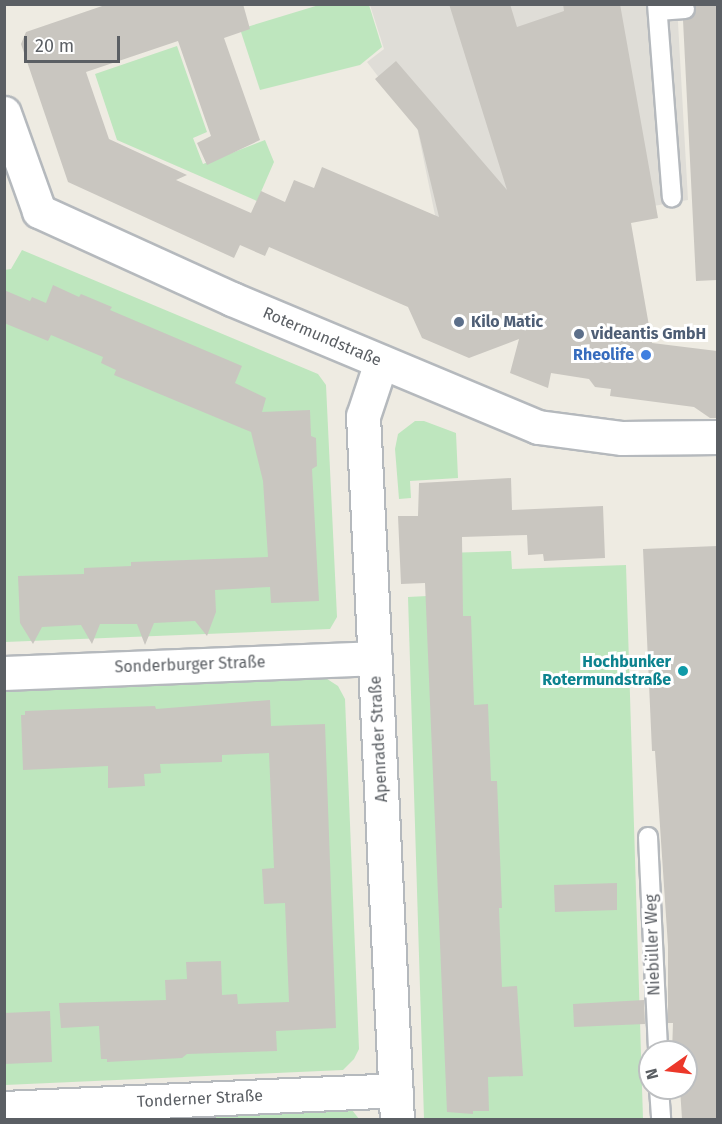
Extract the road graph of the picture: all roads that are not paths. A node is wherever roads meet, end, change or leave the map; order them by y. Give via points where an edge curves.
1 (658, 8) edge
2 (685, 9) dead end
3 (4, 113) edge
4 (672, 197) dead end
5 (381, 362) junction
6 (717, 437) edge
7 (375, 658) junction
8 (4, 673) edge
9 (648, 837) dead end
10 (657, 1040) edge
11 (660, 1100) edge
12 (396, 1105) edge
13 (4, 1108) edge
14 (661, 1119) edge

1 - 2 lane
1 - 4 lane
3 - 5 street, Rotermundstraße via 39,211
5 - 6 street, Rotermundstraße via 538,427 622,438
5 - 7 street, Apenrader Straße via 363,416
7 - 8 street, Sonderburger Straße
7 - 12 street, Apenrader Straße
9 - 10 lane, Niebüller Weg
11 - 14 lane
12 - 13 street, Tonderner Straße

